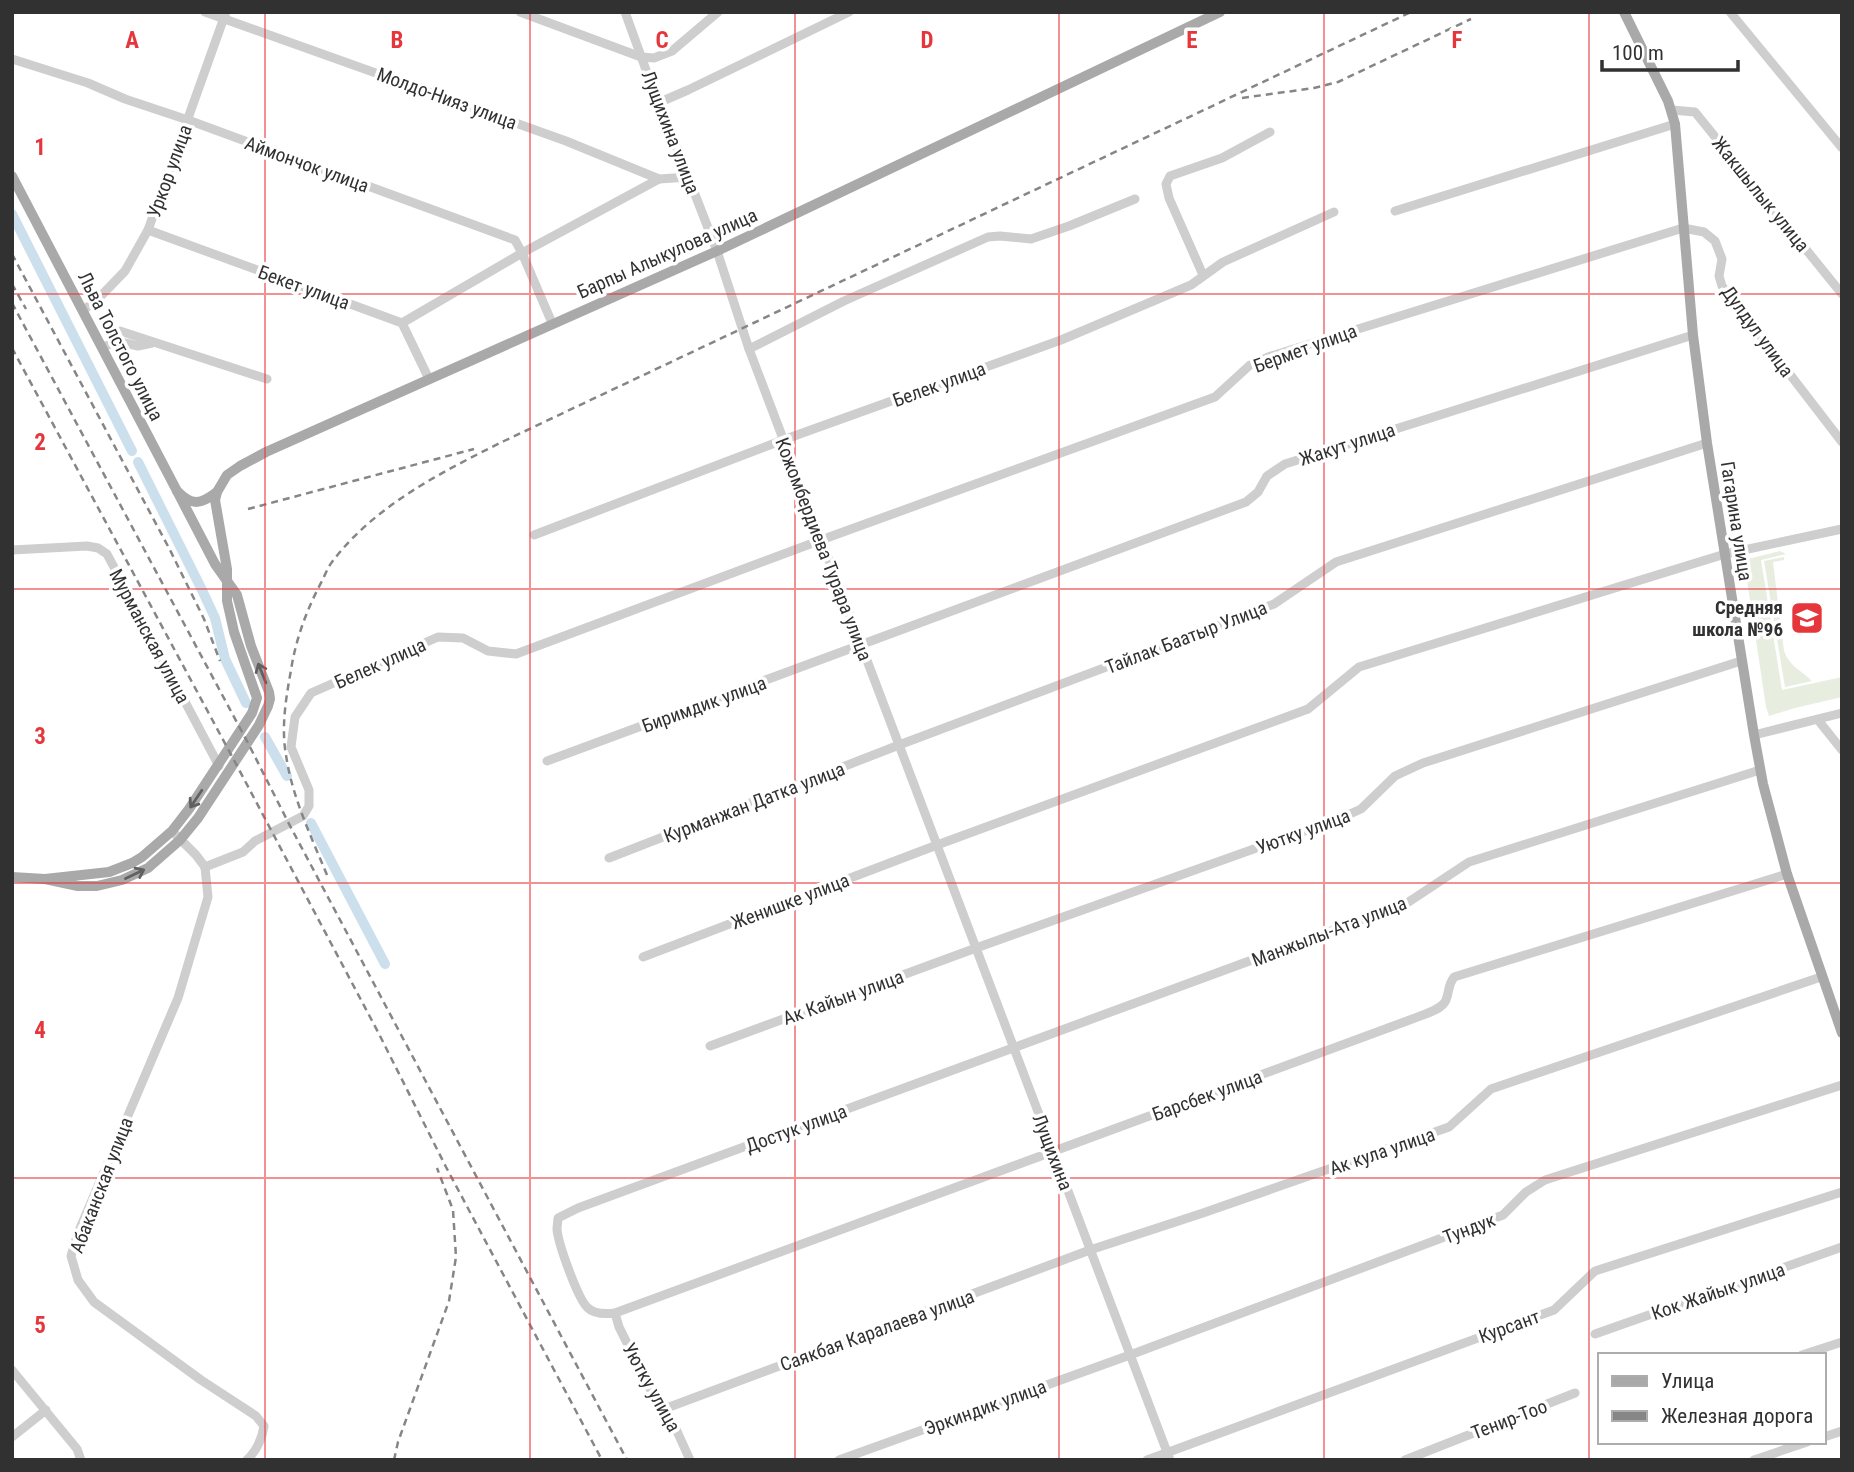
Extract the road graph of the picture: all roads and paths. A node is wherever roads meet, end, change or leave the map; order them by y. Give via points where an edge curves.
1 (205, 12) edge
2 (520, 12) edge
3 (625, 12) edge
4 (718, 12) edge
5 (849, 12) edge
6 (1220, 12) edge
7 (1624, 12) edge
8 (1730, 12) edge
9 (225, 16) edge
10 (641, 57) junction
11 (12, 59) edge
12 (658, 103) junction
13 (1672, 110) junction
14 (188, 120) junction
15 (1675, 124) junction
16 (1270, 132) dead end
17 (1842, 148) edge
18 (12, 176) edge
19 (689, 177) junction
20 (659, 179) junction
21 (1135, 199) dead end
22 (1395, 211) dead end
23 (1334, 212) dead end
24 (1683, 228) junction
25 (148, 230) junction
26 (717, 251) junction
27 (522, 253) junction
28 (1203, 275) junction
29 (1842, 294) edge
30 (83, 310) junction
31 (402, 323) junction
32 (552, 323) junction
33 (120, 331) dead end
34 (1693, 335) junction
35 (154, 343) junction
36 (102, 348) junction
37 (749, 349) junction
38 (267, 379) dead end
39 (429, 379) junction
40 (783, 440) junction
41 (1842, 442) edge
42 (1707, 443) junction
43 (177, 491) junction
44 (217, 492) junction
45 (1842, 529) edge
46 (534, 535) dead end
47 (821, 540) junction
48 (12, 550) edge
49 (1725, 554) junction
50 (228, 581) junction
51 (861, 646) junction
52 (1741, 661) junction
53 (1842, 713) edge
54 (1818, 720) junction
55 (1754, 735) junction
56 (899, 745) junction
57 (1842, 750) edge
58 (547, 761) dead end
59 (219, 766) junction
60 (1760, 770) junction
61 (172, 831) junction
62 (180, 839) junction
63 (937, 845) junction
64 (609, 858) dead end
65 (205, 866) junction
66 (1787, 874) junction
67 (12, 877) edge
68 (45, 879) junction
69 (976, 948) junction
70 (643, 957) dead end
71 (1821, 977) junction
72 (1842, 1033) edge
73 (709, 1046) dead end
74 (1014, 1048) junction
75 (1842, 1085) edge
76 (1053, 1152) junction
77 (1842, 1192) edge
78 (1842, 1247) edge
79 (1090, 1250) junction
80 (615, 1313) junction
81 (1595, 1334) dead end
82 (1842, 1342) edge
83 (1808, 1353) edge
84 (1130, 1354) junction
85 (12, 1370) edge
86 (1575, 1393) dead end
87 (664, 1409) junction
88 (46, 1410) junction
89 (12, 1437) edge
90 (1801, 1444) edge
91 (1169, 1456) edge
92 (81, 1460) edge
93 (247, 1460) edge
94 (690, 1460) edge
95 (839, 1460) edge
96 (1147, 1460) edge
97 (1405, 1460) edge
98 (1754, 1460) edge

1 - 9 street, Молдо-Нияз улица
2 - 10 street
3 - 10 street, Лущихина улица
4 - 10 street via 672,51
5 - 12 street
6 - 26 main road, Барпы Алыкулова улица
7 - 13 main road, Гагарина улица
8 - 17 street
9 - 14 street, Уркор улица
9 - 20 street, Молдо-Нияз улица
10 - 12 street, Лущихина улица
11 - 14 street, Аймончок улица
12 - 19 street, Лущихина улица
13 - 15 main road, Гагарина улица
13 - 29 street, Жакшылык улица via 1695,112
14 - 25 street, Уркор улица
14 - 27 street, Аймончок улица via 515,240
15 - 22 street
15 - 24 main road, Гагарина улица
16 - 28 street via 1222,158 1170,176 1166,184
18 - 30 main road, Льва Толстого улица
19 - 20 street, Молдо-Нияз улица
19 - 26 street, Лущихина улица
20 - 27 street
21 - 37 street via 1031,239 988,237
23 - 28 street, Белек улица
24 - 34 main road, Гагарина улица
24 - 41 street, Дулдул улица via 1704,232 1715,241 1722,259 1722,286
24 - 47 street, Бермет улица via 1268,357 1250,365 1215,397
25 - 30 street, Уркор улица via 125,271
25 - 31 street, Бекет улица
26 - 32 main road, Барпы Алыкулова улица
26 - 37 street, Кожомбердиева Турара улица
27 - 31 street
27 - 32 street, Аймончок улица
28 - 40 street, Белек улица via 1191,285 1060,340
30 - 36 main road, Льва Толстого улица
31 - 39 street
32 - 39 main road, Барпы Алыкулова улица
33 - 35 street
34 - 42 main road, Гагарина улица
34 - 51 street, Жакут улица via 1284,464 1267,476 1246,502
35 - 36 street via 138,346 116,341
35 - 38 street
36 - 43 main road, Льва Толстого улица
37 - 40 street, Кожомбердиева Турара улица
39 - 44 main road, Барпы Алыкулова улица via 250,460 227,475
40 - 46 street, Белек улица
40 - 47 street, Кожомбердиева Турара улица
42 - 49 main road, Гагарина улица
42 - 56 street, Тайлак Баатыр Улица via 1335,562 1274,604
43 - 44 main road via 184,499 198,502
43 - 50 main road, Льва Толстого улица
44 - 50 main road
45 - 49 street, Женишке улица
47 - 51 street, Кожомбердиева Турара улица
47 - 65 street, Белек улица via 516,654 488,651 463,638 438,637 311,692 295,717 291,747 309,790 309,806 303,816 254,841 243,852
48 - 59 street, Мурманская улица via 87,545 107,554
49 - 52 main road, Гагарина улица
49 - 63 street, Женишке улица via 1359,667 1308,709
50 - 59 main road via 234,632 257,698
62 -> 50 main road via 235,762 270,699 237,595
51 - 56 street, Кожомбердиева Турара улица
51 - 58 street, Биримдик улица
52 - 55 main road, Гагарина улица
52 - 69 street, Уютку улица via 1423,763 1395,776 1361,809 1341,818
53 - 54 street
54 - 55 street
54 - 57 street
55 - 60 main road, Гагарина улица
56 - 63 street, Кожомбердиева Турара улица
56 - 64 street, Курманжан Датка улица
59 -> 61 main road
60 - 66 main road, Гагарина улица
60 - 74 street, Манжылы-Ата улица via 1469,862 1407,904
61 - 62 street
61 - 68 main road via 120,869
62 - 65 street
68 -> 62 main road via 78,886 110,884 148,868
63 - 69 street, Лущихина
63 - 70 street, Женишке улица
65 - 93 street, Абаканская улица via 208,897 178,998 71,1256 78,1280 94,1302 256,1416 264,1426 263,1438
66 - 71 main road, Гагарина улица
66 - 76 street, Барсбек улица via 1454,977 1442,1006 1415,1018
67 - 68 main road
69 - 73 street, Ак Кайын улица
69 - 74 street, Лущихина
71 - 72 main road, Гагарина улица
71 - 79 street, Ак кула улица via 1491,1089 1449,1127
74 - 76 street, Лущихина
74 - 80 street, Достук улица via 558,1218 556,1229 580,1299 589,1310
75 - 84 street, Тундук via 1545,1180 1503,1215
76 - 79 street, Лущихина
76 - 80 street, Барсбек улица
77 - 91 street, Курсант via 1595,1271 1554,1310
78 - 81 street, Кок Жайык улица
79 - 84 street, Лущихина
79 - 87 street, Саякбая Каралаева улица
80 - 87 street, Уютку улица
82 - 83 street
84 - 91 street, Лущихина
84 - 95 street, Эркиндик улица
85 - 88 street
86 - 97 street, Тенир-Тоо
87 - 94 street, Уютку улица
88 - 89 street
88 - 92 street
90 - 98 street
91 - 96 street, Курсант

